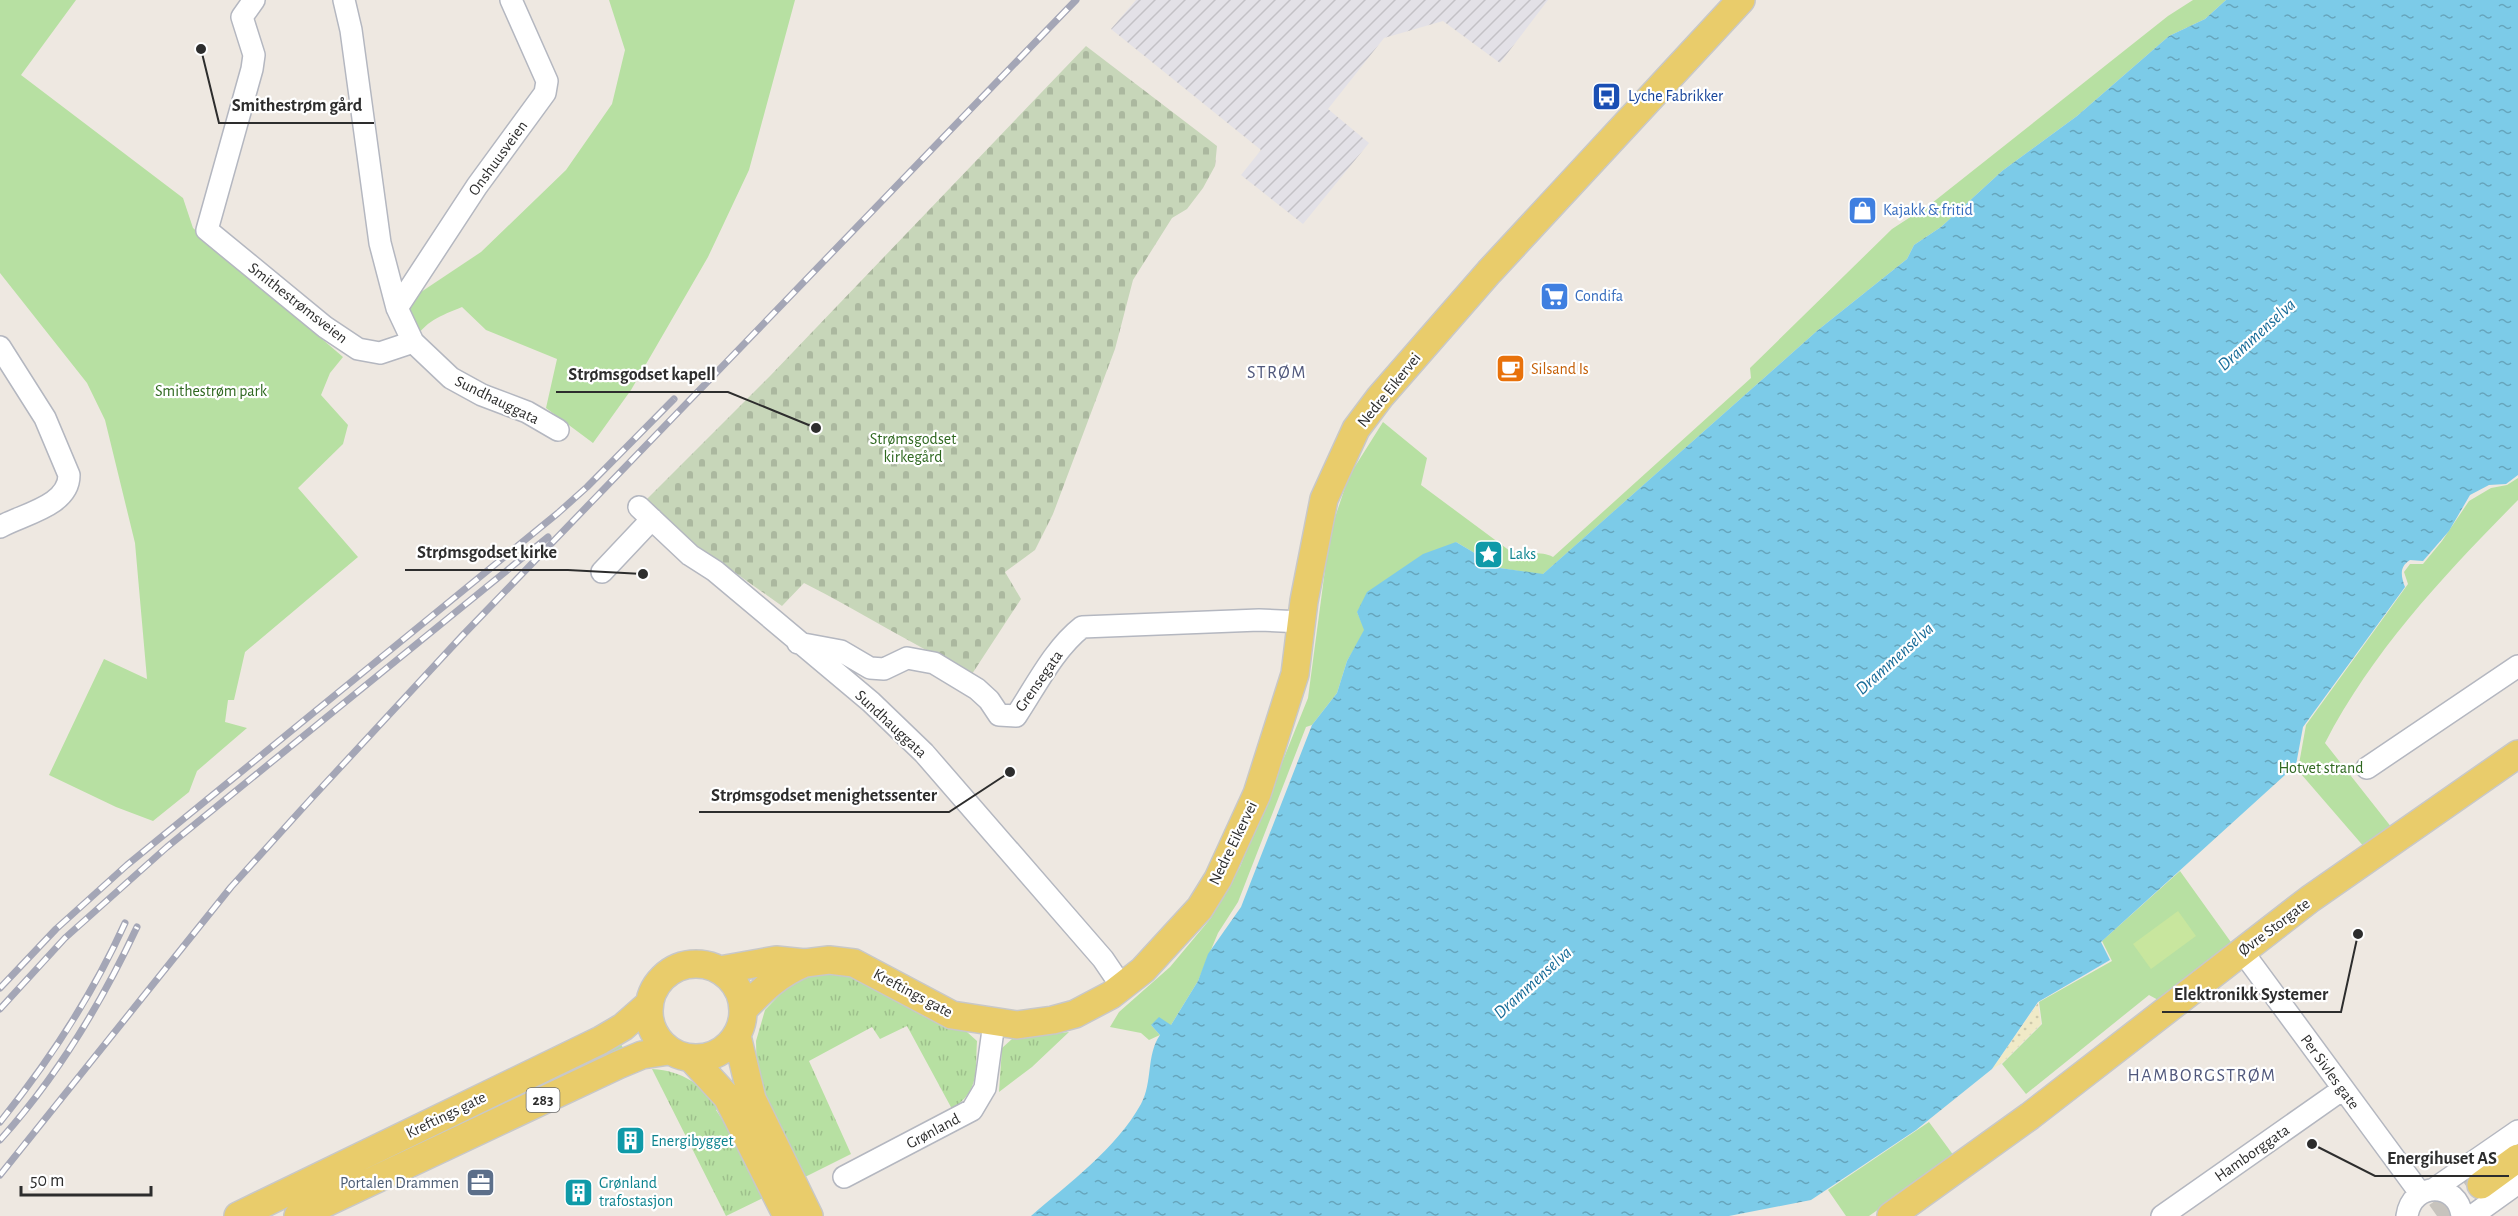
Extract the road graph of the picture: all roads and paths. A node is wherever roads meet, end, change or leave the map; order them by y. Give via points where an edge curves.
1 (254, 0) edge
2 (344, 0) edge
3 (511, 0) edge
4 (1741, 0) edge
5 (397, 308) junction
6 (412, 342) junction
7 (0, 347) edge
8 (558, 430) dead end
9 (2, 522) edge
10 (602, 572) dead end
11 (1302, 622) junction
12 (797, 642) junction
13 (2518, 666) edge
14 (2518, 754) edge
15 (2367, 768) dead end
16 (2242, 951) junction
17 (805, 963) junction
18 (720, 970) junction
19 (1122, 987) junction
20 (648, 1005) junction
21 (744, 1009) junction
22 (994, 1023) junction
23 (737, 1036) junction
24 (681, 1055) junction
25 (2343, 1089) junction
26 (2518, 1131) edge
27 (2518, 1158) edge
28 (844, 1177) dead end
29 (780, 1180) junction
30 (2518, 1183) edge
31 (2481, 1185) tunnel mouth
32 (2427, 1191) junction
33 (238, 1216) edge
34 (298, 1216) edge
35 (801, 1216) edge
36 (1891, 1216) edge
37 (2162, 1216) edge
38 (2407, 1216) edge
39 (2462, 1216) edge
40 (2472, 1216) edge

1 - 6 street, Smithestrømsveien via 242,17 254,55 252,69 207,230 357,349 380,352
2 - 5 street via 380,243
3 - 5 street, Onshuusveien via 546,81 545,93 477,186
4 - 11 main road, Nedre Eikervei via 1490,272 1356,429 1324,499
5 - 6 street
6 - 8 street, Sundhauggata via 451,378
7 - 9 street via 45,418 69,475 69,484 60,497
10 - 12 street, Sundhauggata via 645,513
11 - 12 street, Grensegata via 1082,627 1056,655 1016,716 1008,717 999,715 977,689 934,663 907,658 884,669 870,668 841,651
11 - 19 main road, Nedre Eikervei via 1295,674 1281,725 1237,840 1200,908 1165,949
12 - 19 street, Sundhauggata via 871,702 924,753 1103,959
13 - 15 street
14 - 16 main road, Øvre Storgate
16 - 25 street, Per Sivles gate
16 - 36 main road, Øvre Storgate via 2030,1116
17 - 18 main road, Kreftings gate via 776,960
17 - 21 main road, Kreftings gate via 774,980
17 - 22 main road, Kreftings gate via 854,963 938,1009
18 - 20 main road, 283 via 705,965 675,970 662,979
18 - 21 main road via 735,983
19 - 22 main road, Kreftings gate via 1095,1004 1053,1020 1017,1025
20 - 24 main road via 652,1030
20 - 33 main road, Kreftings gate / 283 via 601,1040
21 - 23 main road
22 - 28 street, Grønland via 985,1088 972,1110
23 - 24 main road, 283 via 711,1056
23 - 29 main road via 752,1099
24 - 29 main road via 727,1097
24 - 34 main road, Kreftings gate / 283 via 642,1055 618,1065
25 - 32 street, Per Sivles gate
25 - 37 street, Hamborggata
26 - 32 street
27 - 31 main road
29 - 35 main road
30 - 40 street
32 - 38 street via 2408,1206
32 - 39 street via 2451,1194

